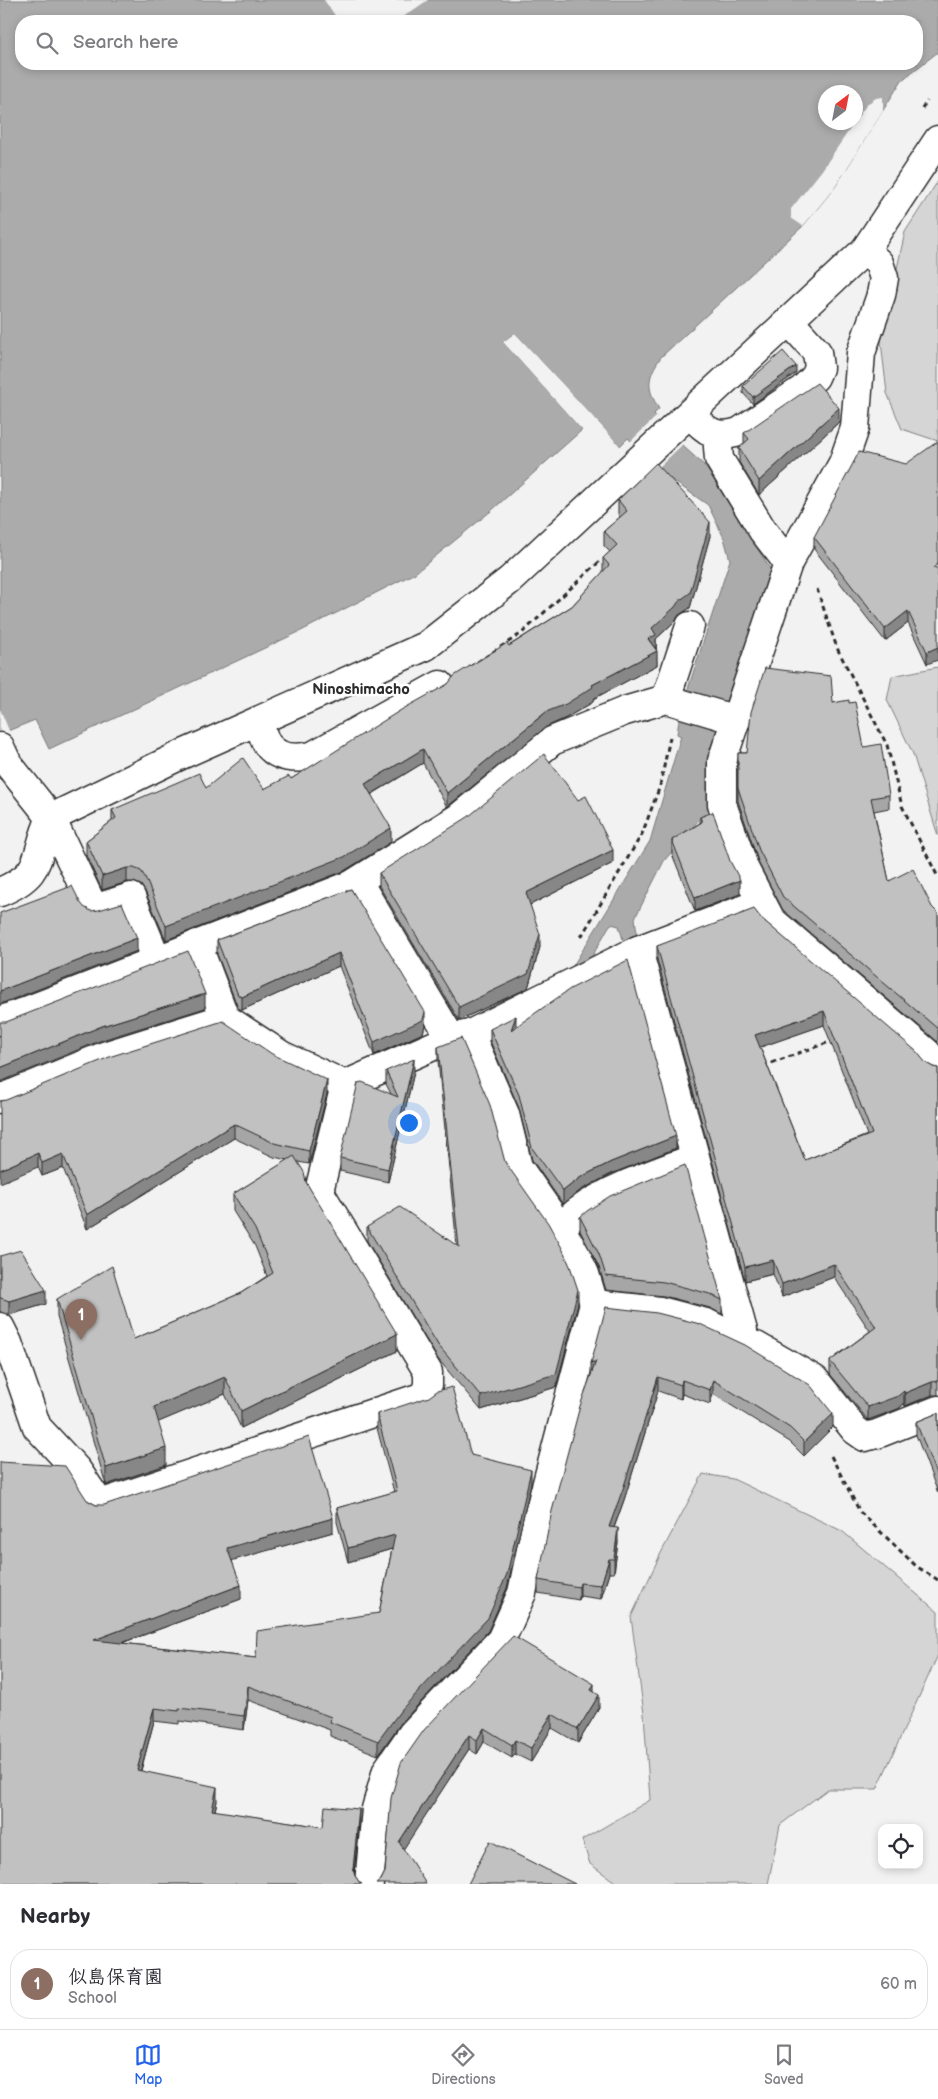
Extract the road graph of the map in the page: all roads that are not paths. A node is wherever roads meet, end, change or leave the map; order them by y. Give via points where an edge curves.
1 (938, 140) edge
2 (865, 250) junction
3 (789, 321) junction
4 (682, 420) junction
5 (717, 435) junction
6 (788, 563) junction
7 (690, 626) dead end
8 (440, 685) road end
9 (673, 701) junction
10 (731, 718) junction
11 (259, 721) junction
12 (2, 762) edge
13 (52, 818) junction
14 (358, 882) junction
15 (0, 892) edge
16 (760, 902) junction
17 (197, 944) junction
18 (638, 950) junction
19 (157, 960) junction
20 (224, 1018) junction
21 (0, 1021) edge
22 (460, 1036) junction
23 (938, 1066) edge
24 (345, 1085) junction
25 (0, 1099) edge
26 (695, 1158) junction
27 (561, 1229) junction
28 (594, 1304) junction
29 (0, 1327) edge
30 (743, 1342) junction
31 (938, 1410) edge
32 (369, 1884) edge

1 - 2 street
2 - 3 street
2 - 6 street via 879,262 884,278 861,353 855,428 843,463
3 - 4 street
3 - 5 street via 817,352 819,368 815,377 803,389 739,432
4 - 5 street
4 - 11 street via 510,580 426,646
5 - 6 street via 719,459 763,531
6 - 10 street
7 - 9 street
8 - 11 street via 312,756 288,758 277,753 268,745
9 - 10 street
9 - 14 street via 624,711 552,741 458,818
10 - 16 street via 722,761 722,804
11 - 13 street
12 - 13 street
13 - 15 street via 43,836 39,859 29,876
13 - 19 street via 94,909 131,897
14 - 17 street
14 - 22 street
16 - 18 street
16 - 23 street via 771,920 927,1053
17 - 19 street
17 - 20 street
18 - 22 street
18 - 26 street
19 - 21 street
20 - 24 street via 280,1054
20 - 25 street via 107,1055
22 - 24 street
22 - 27 street via 505,1114 518,1167
24 - 29 street via 319,1191 428,1372 424,1396 100,1504 77,1470 37,1427
26 - 27 street via 594,1201 577,1212
26 - 30 street via 743,1331
27 - 28 street via 584,1274
28 - 30 street via 660,1311 706,1323
28 - 32 street via 537,1521 522,1592 501,1640 412,1734 387,1770 376,1809
30 - 31 street via 756,1346 815,1380 855,1430 865,1437

